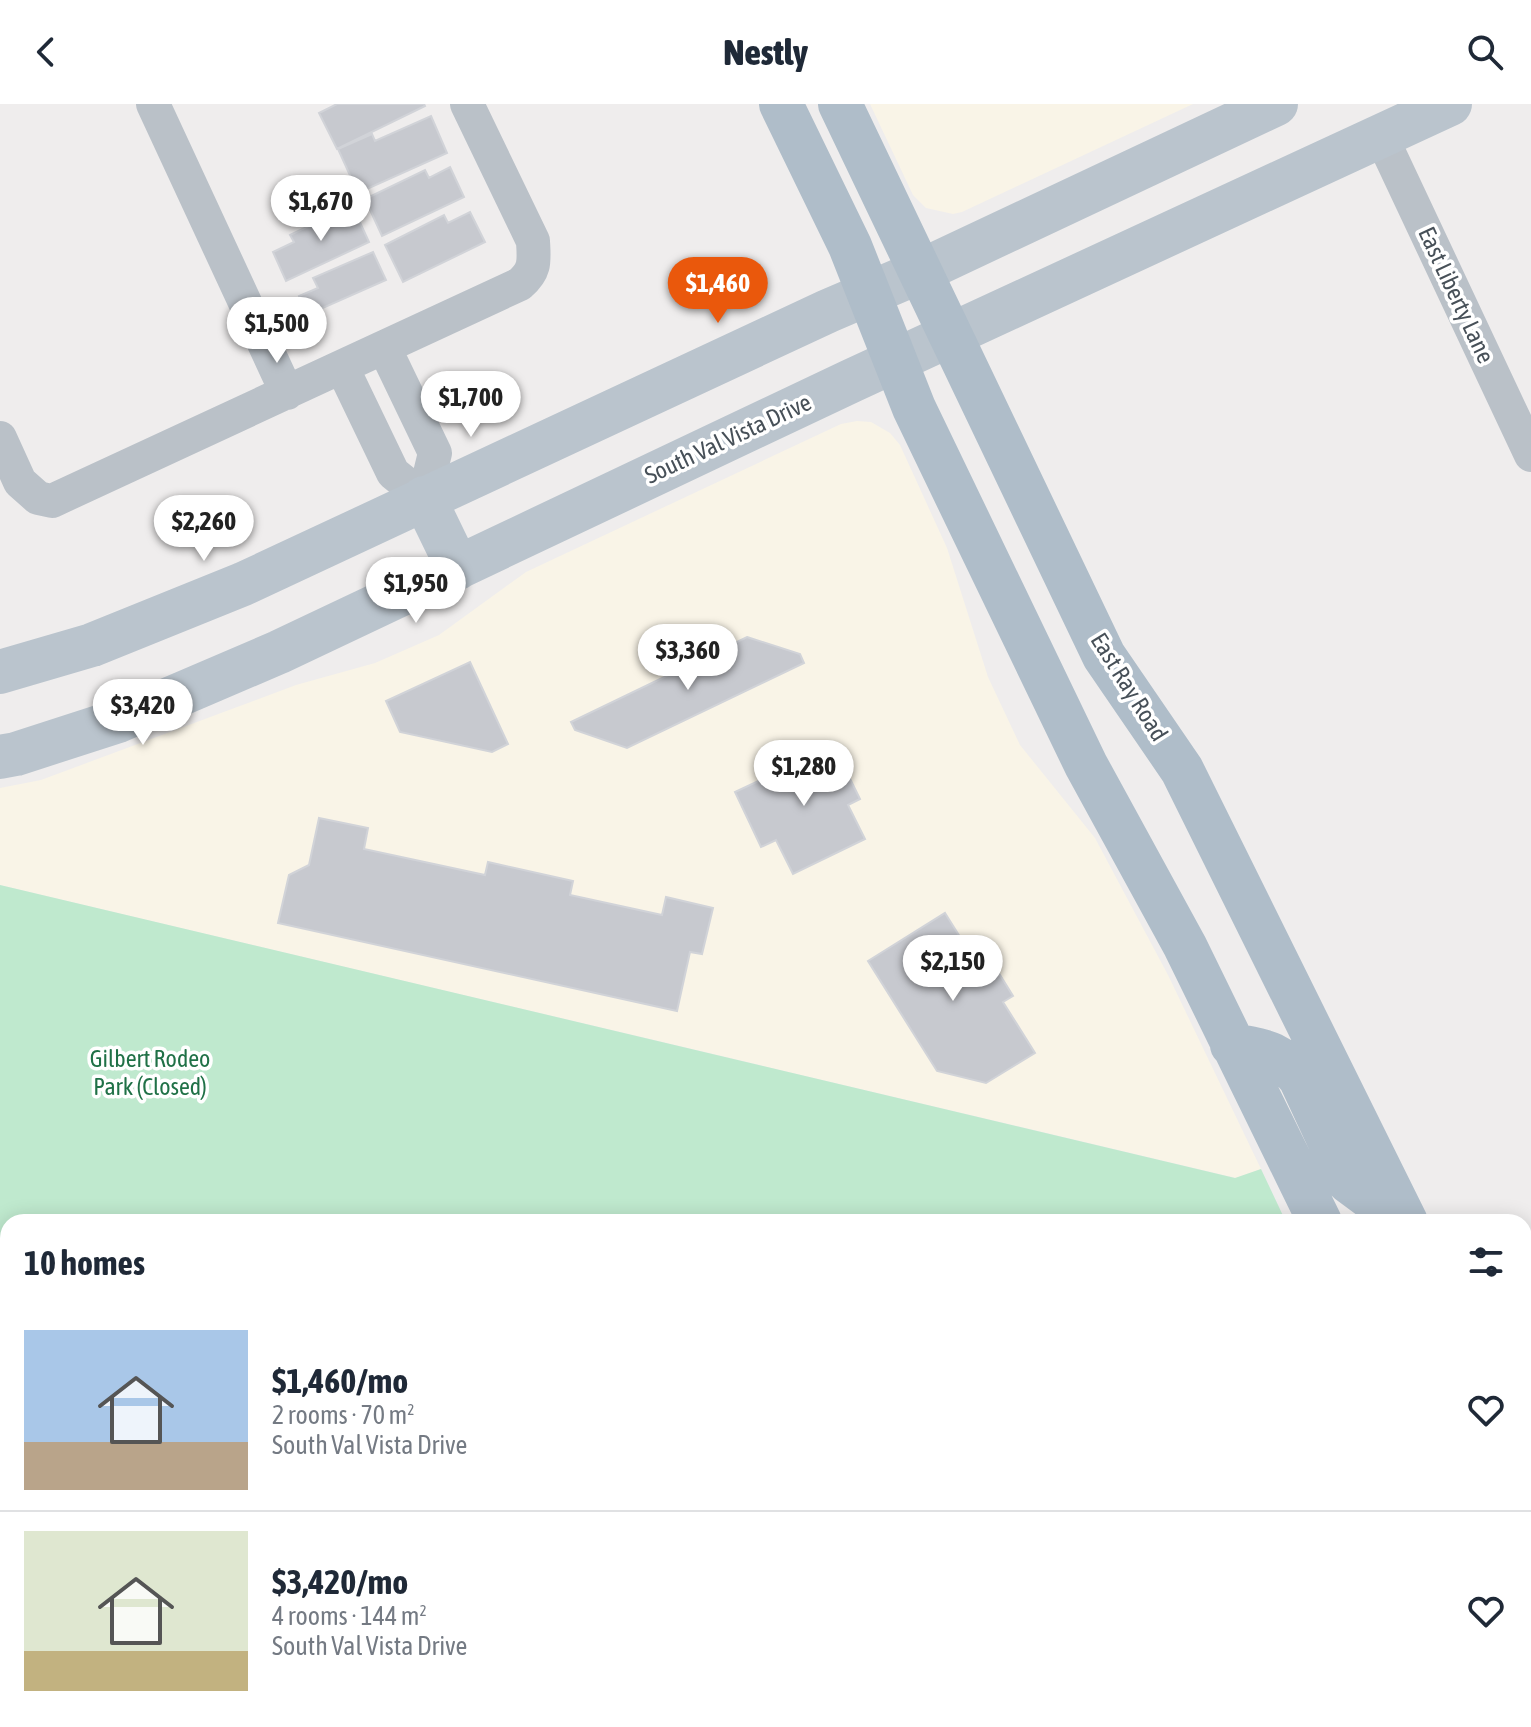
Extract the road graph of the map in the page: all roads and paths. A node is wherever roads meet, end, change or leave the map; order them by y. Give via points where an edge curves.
1 (153, 104) edge
2 (467, 104) edge
3 (781, 104) edge
4 (840, 104) edge
5 (1276, 104) edge
6 (1446, 105) edge
7 (1381, 136) junction
8 (919, 272) junction
9 (869, 293) junction
10 (950, 337) junction
11 (384, 347) junction
12 (896, 362) junction
13 (342, 367) junction
14 (287, 393) junction
15 (0, 438) edge
16 (1531, 455) edge
17 (424, 498) junction
18 (458, 568) junction
19 (0, 672) edge
20 (0, 757) edge
21 (1232, 1045) junction
22 (1316, 1214) edge
23 (1394, 1214) edge
24 (1401, 1214) edge

1 - 14 street
2 - 11 street via 533,241 530,275
3 - 9 main road
4 - 8 main road, East Ray Road
5 - 8 main road
6 - 7 main road, South Val Vista Drive
7 - 10 main road, South Val Vista Drive
7 - 16 street, East Liberty Lane
8 - 9 main road
8 - 10 main road, East Ray Road
9 - 12 main road
9 - 17 main road
10 - 12 main road, South Val Vista Drive
10 - 24 main road, East Ray Road via 1104,656 1182,770
11 - 13 street
11 - 17 street via 435,453
12 - 18 main road, South Val Vista Drive
12 - 21 main road via 1079,751 1185,946
13 - 14 street
13 - 17 street via 393,473
14 - 15 street via 52,501 38,498 20,482
17 - 18 main road
17 - 19 main road via 243,584 92,645
18 - 20 main road, South Val Vista Drive via 118,721
21 - 22 main road
21 - 23 main road via 1270,1052 1290,1066 1348,1181

